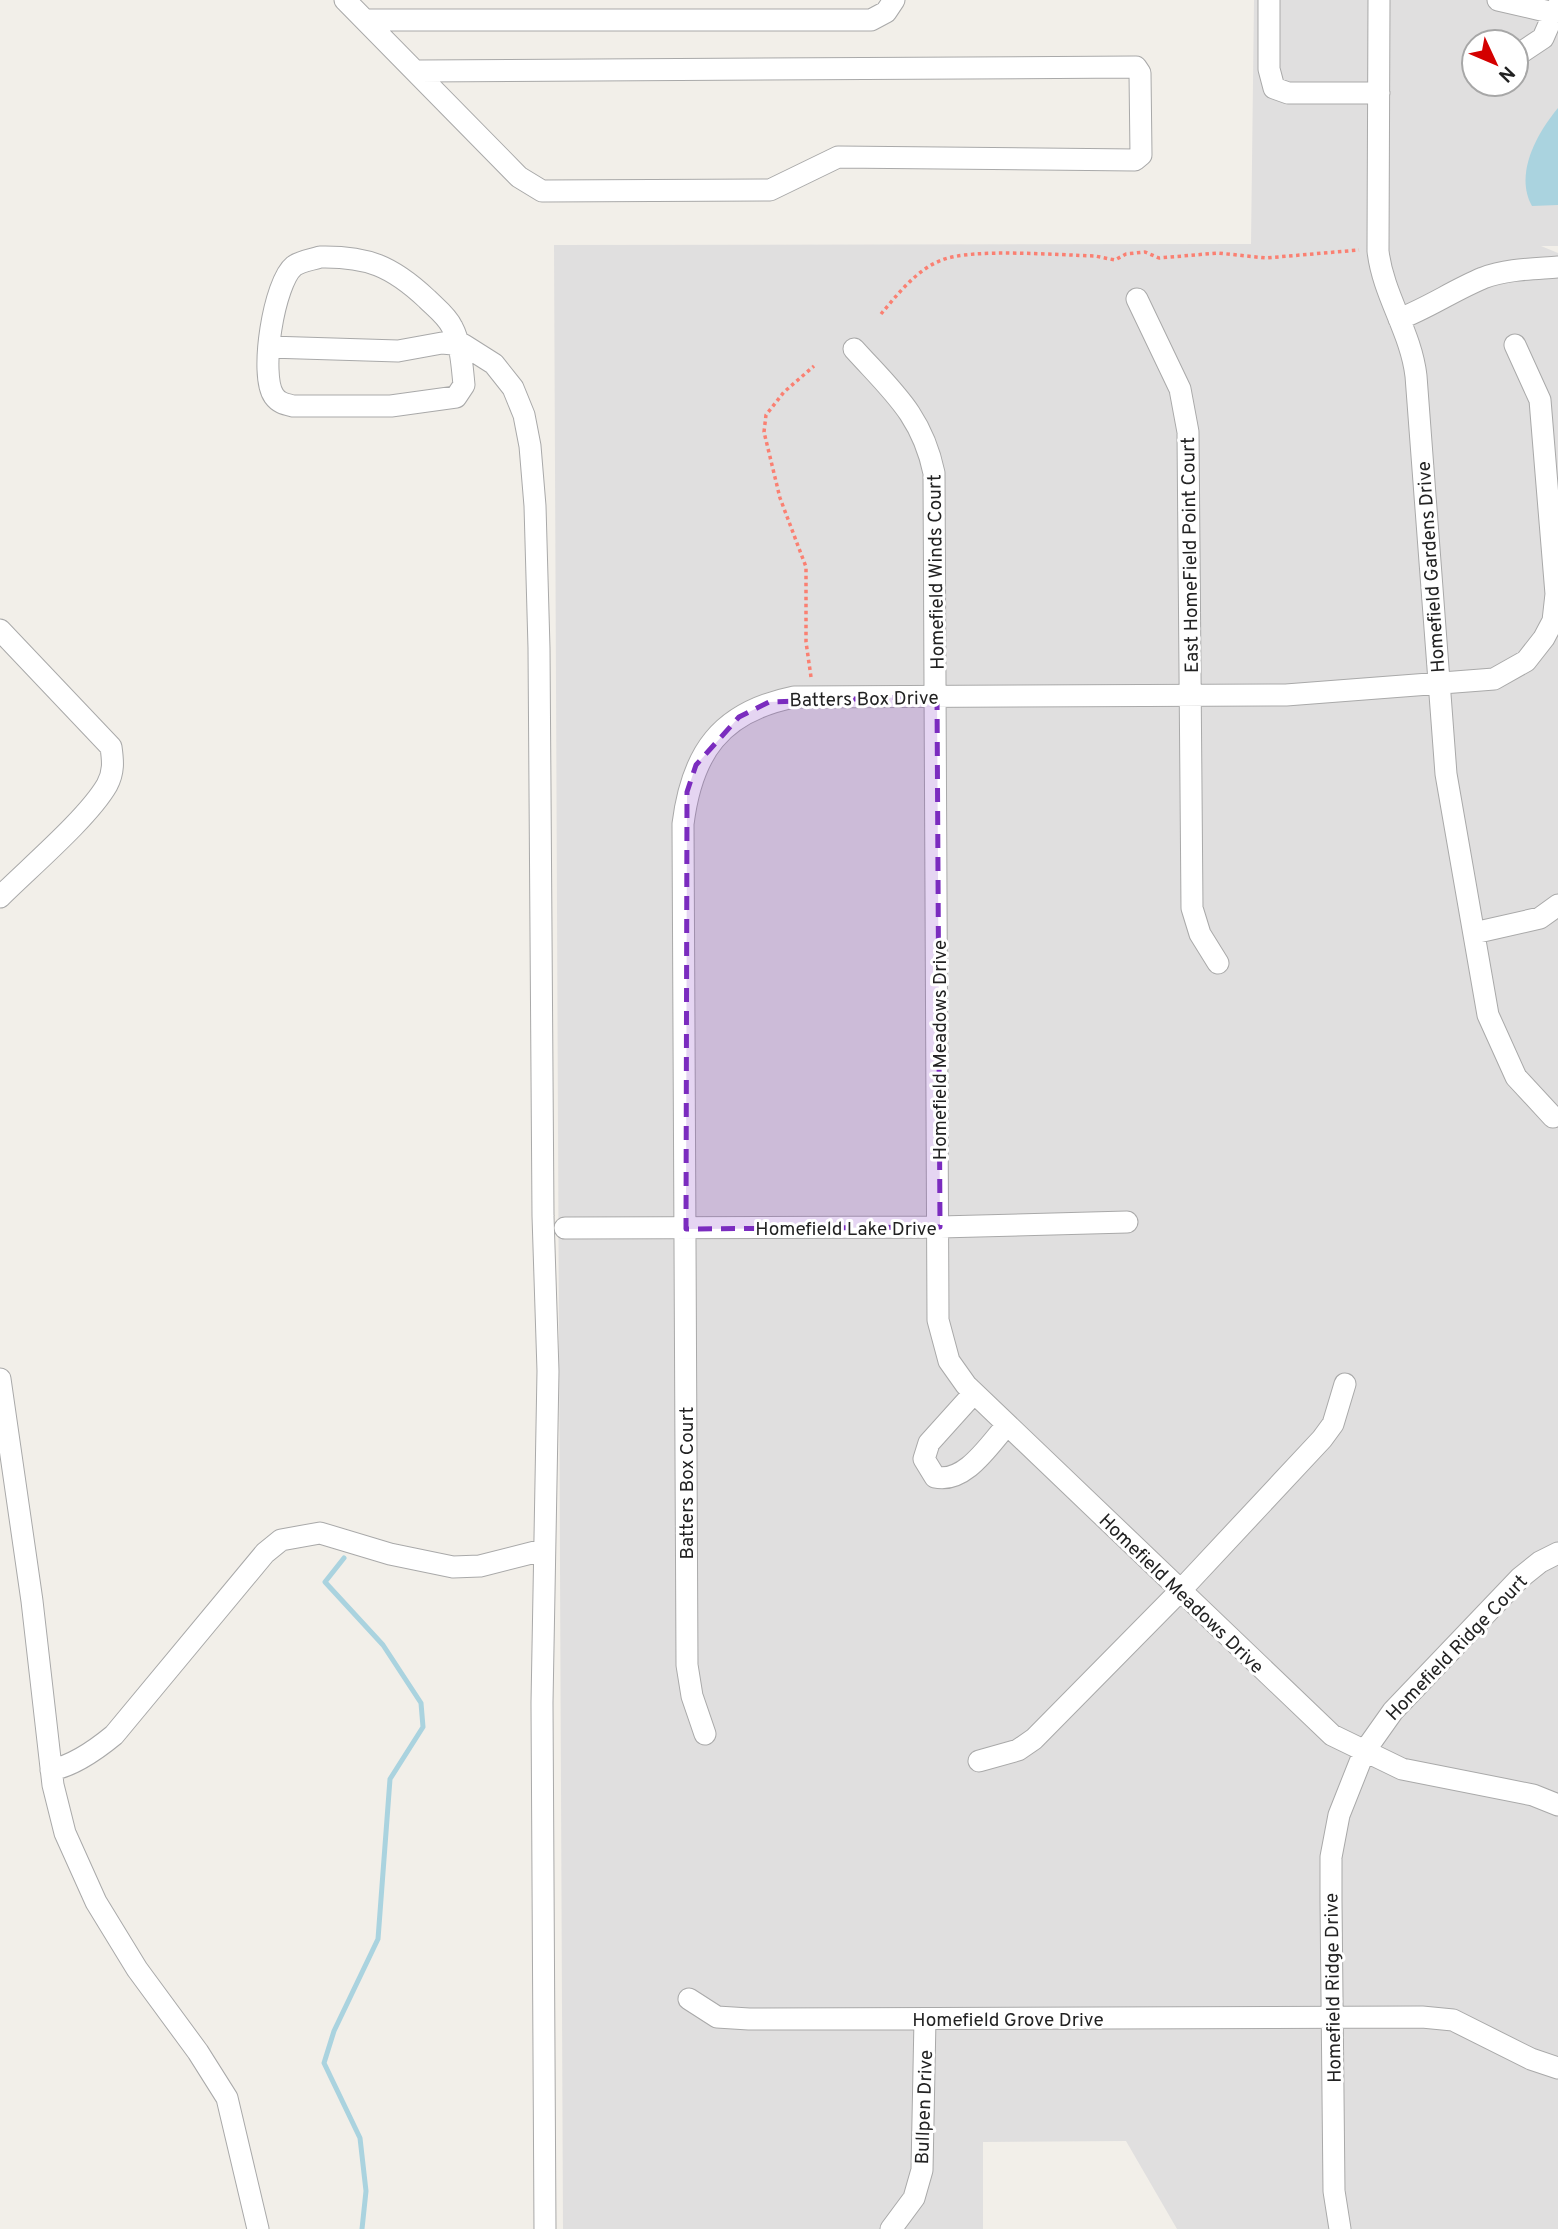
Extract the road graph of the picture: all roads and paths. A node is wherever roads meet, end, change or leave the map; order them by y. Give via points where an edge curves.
1 (345, 0) edge
2 (894, 0) edge
3 (1269, 0) edge
4 (1379, 0) edge
5 (1498, 0) edge
6 (1556, 10) edge
7 (366, 20) junction
8 (1530, 46) edge
9 (418, 71) junction
10 (1379, 93) junction
11 (1362, 250) dead end
12 (1558, 267) edge
13 (1137, 299) dead end
14 (881, 314) dead end
15 (1399, 319) junction
16 (458, 345) junction
17 (1515, 345) dead end
18 (270, 347) junction
19 (855, 349) dead end
20 (814, 366) dead end
21 (0, 630) edge
22 (1438, 685) junction
23 (937, 696) junction
24 (1192, 696) junction
25 (813, 697) junction
26 (0, 897) edge
27 (1558, 905) edge
28 (1474, 933) junction
29 (1218, 963) dead end
30 (1553, 1117) dead end
31 (1126, 1222) dead end
32 (940, 1227) junction
33 (565, 1228) dead end
34 (686, 1229) junction
35 (0, 1379) edge
36 (1345, 1384) dead end
37 (974, 1393) junction
38 (1007, 1425) junction
39 (10, 1516) edge
40 (543, 1550) junction
41 (1558, 1553) edge
42 (1180, 1591) junction
43 (705, 1734) dead end
44 (1364, 1752) junction
45 (979, 1761) dead end
46 (51, 1770) junction
47 (1558, 1805) edge
48 (689, 1999) dead end
49 (1332, 2018) junction
50 (925, 2019) junction
51 (1558, 2068) edge
52 (258, 2229) edge
53 (545, 2229) edge
54 (891, 2229) edge
55 (1340, 2229) edge

1 - 7 street
2 - 7 street via 886,12 871,20
3 - 10 street via 1269,69 1274,88 1288,93
4 - 10 street, Homefield Gardens Drive
5 - 6 street
6 - 8 street via 1543,38
7 - 9 street
9 - 9 street via 1136,67 1140,72 1141,155 1135,160 838,157 770,190 542,191 519,177
10 - 15 street, Homefield Gardens Drive via 1378,251 1380,271
11 - 14 path via 1266,258 1217,253 1159,258 1145,252 1115,260 962,254 939,260 915,277
12 - 15 street via 1519,269 1483,278
13 - 24 street, East HomeField Point Court via 1180,389 1188,432
15 - 22 street, Homefield Gardens Drive via 1413,352 1416,376
16 - 18 street via 442,343 398,351
16 - 18 street via 451,324 407,280 384,266 350,257 320,257 301,262 279,287
16 - 18 street via 464,385 456,397 391,406 293,406 280,402 268,382
16 - 40 street via 494,364 513,388 524,415 535,506 548,1371
17 - 22 street, Batters Box Drive via 1540,400 1543,418 1556,594 1553,621 1526,661 1510,672 1494,679
19 - 23 street, Homefield Winds Court via 915,418 929,447 937,513
20 - 25 path via 766,415 764,432 780,498 806,567 806,642
21 - 26 street via 111,747 114,766 107,785 88,808
22 - 24 street, Batters Box Drive
22 - 28 street, Homefield Gardens Drive via 1446,774
23 - 24 street, Batters Box Drive
23 - 25 street, Batters Box Drive
23 - 32 street, Homefield Meadows Drive
24 - 29 street, East HomeField Point Court via 1192,908
25 - 34 street, Batters Box Drive via 769,702 739,717 715,737 696,765 687,792 683,824
27 - 28 street via 1540,918
28 - 30 street, Homefield Gardens Drive via 1488,1015 1500,1046 1516,1077
31 - 32 street, Homefield Lake Drive
32 - 34 street, Homefield Lake Drive
32 - 37 street, Homefield Meadows Drive via 938,1320 949,1361
33 - 34 street, Homefield Lake Drive
34 - 43 street, Batters Box Court via 687,1665
35 - 39 street
36 - 42 street via 1334,1424
37 - 38 street, Homefield Meadows Drive
37 - 38 street via 929,1443 923,1459 935,1477 947,1480 961,1473
38 - 42 street, Homefield Meadows Drive
39 - 46 street
40 - 46 street via 480,1566 453,1567 320,1534 281,1541 265,1553 114,1735
40 - 53 street
41 - 44 street, Homefield Ridge Court via 1520,1578 1393,1711
42 - 44 street, Homefield Meadows Drive via 1332,1735
42 - 45 street via 1034,1739 1018,1750
44 - 47 street, Homefield Meadows Drive via 1424,1776 1533,1795
44 - 49 street, Homefield Ridge Drive via 1339,1815 1331,1857
46 - 52 street via 65,1833 96,1902 227,2098
48 - 50 street, Homefield Grove Drive via 717,2017
49 - 50 street, Homefield Grove Drive
49 - 51 street, Homefield Grove Drive via 1453,2020 1531,2060
49 - 55 street, Homefield Ridge Drive via 1334,2191
50 - 54 street, Bullpen Drive via 922,2170 915,2197

